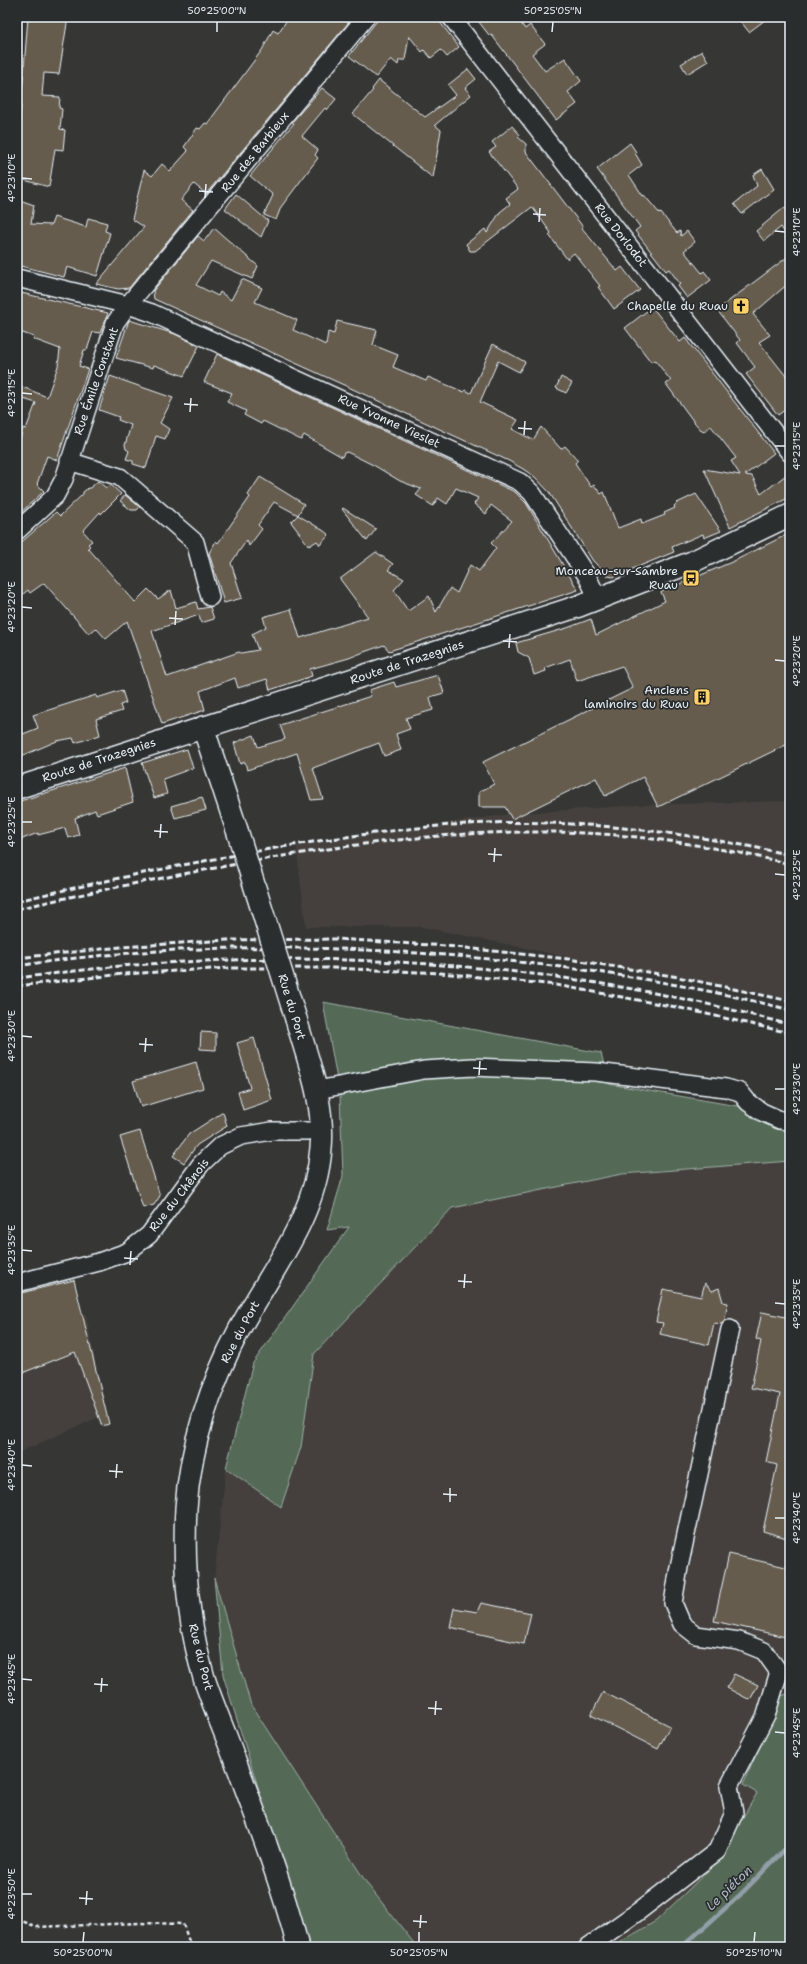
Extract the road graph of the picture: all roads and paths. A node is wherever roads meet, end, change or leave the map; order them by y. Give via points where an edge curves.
1 (366, 17) edge
2 (451, 17) edge
3 (17, 278) edge
4 (128, 305) junction
5 (790, 453) edge
6 (69, 461) junction
7 (790, 515) edge
8 (17, 531) edge
9 (210, 597) dead end
10 (598, 599) junction
11 (203, 727) junction
12 (17, 788) edge
13 (317, 1090) junction
14 (790, 1121) edge
15 (322, 1131) junction
16 (17, 1283) edge
17 (730, 1329) dead end
18 (785, 1670) edge
19 (17, 1919) edge
20 (191, 1947) edge
21 (298, 1947) edge
22 (588, 1947) edge

1 - 4 street, Rue des Barbieux
2 - 5 street, Rue Dorlodot
3 - 4 street, Rue Yvonne Vieslet
4 - 6 street, Rue Émile Constant via 115,323
4 - 10 street, Rue Yvonne Vieslet via 206,337 520,482 532,493 587,576
6 - 8 street, Rue Émile Constant via 64,479 55,496
6 - 9 street via 120,477 195,542
7 - 10 main road, Route de Trazegnies via 692,562
10 - 11 main road, Route de Trazegnies
11 - 12 main road, Route de Trazegnies
11 - 13 main road, Rue du Port, bridge
13 - 14 street via 424,1070 474,1067 596,1072 726,1088 740,1092 748,1102 762,1112 780,1120
13 - 15 main road, Rue du Port
15 - 16 street, Rue du Chênois via 272,1131 241,1136 220,1146 201,1164 149,1235 127,1252 99,1262
15 - 21 main road, Rue du Port via 317,1176 306,1213 222,1363 194,1452 186,1506 187,1592 204,1678 259,1824
17 - 18 street via 673,1603 682,1624 696,1635 739,1641 764,1651
18 - 22 street via 766,1715 729,1786 734,1813 717,1851
19 - 20 path via 37,1927 183,1924

